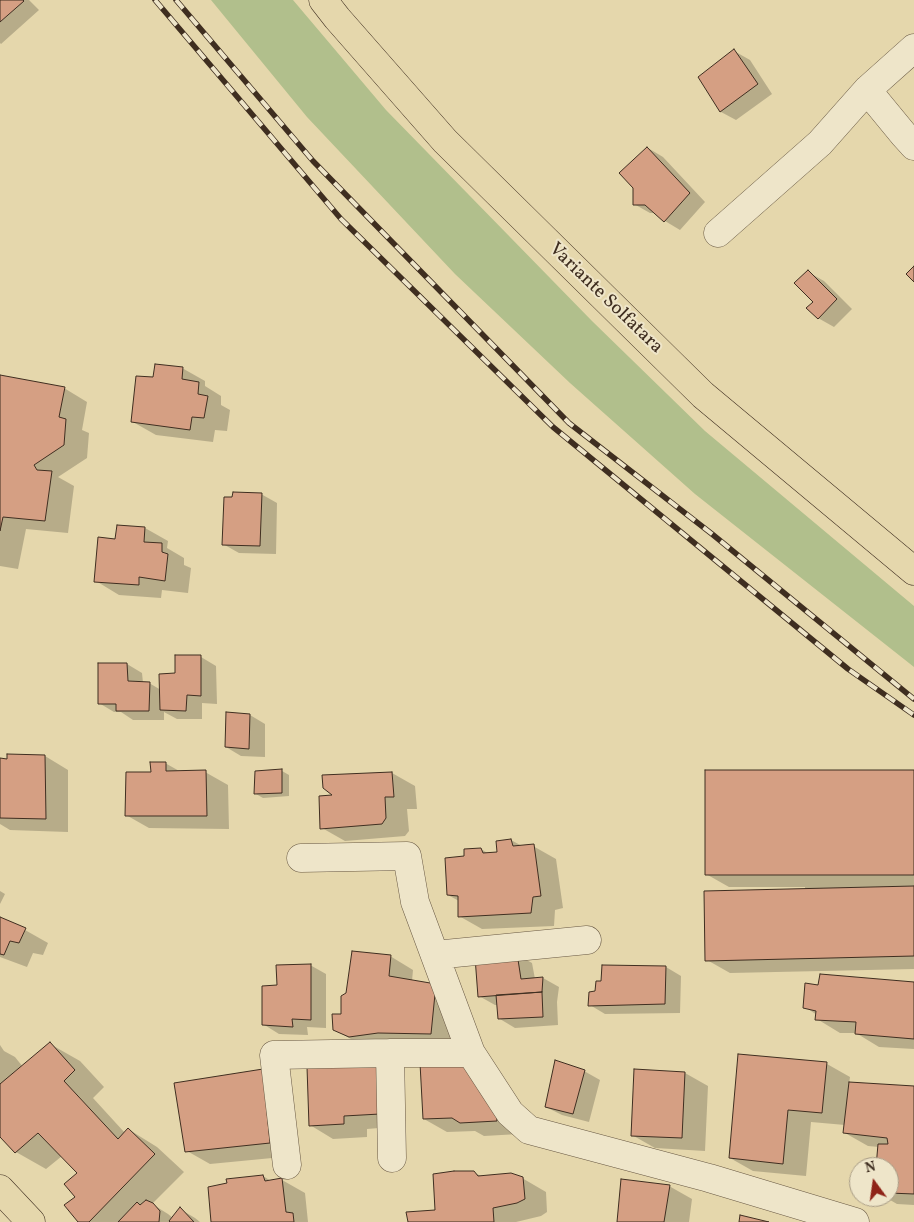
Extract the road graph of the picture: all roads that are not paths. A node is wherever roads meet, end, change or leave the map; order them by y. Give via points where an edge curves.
1 (323, 0) edge
2 (914, 48) edge
3 (867, 90) junction
4 (914, 146) edge
5 (718, 233) dead end
6 (914, 571) edge
7 (301, 858) dead end
8 (587, 940) dead end
9 (435, 955) junction
10 (390, 1053) junction
11 (471, 1053) junction
12 (392, 1158) dead end
13 (287, 1164) dead end
14 (0, 1190) edge
15 (824, 1218) edge
16 (31, 1222) edge
17 (855, 1222) edge

1 - 6 main road, Variante Solfatara via 445,141 703,395
2 - 3 street
3 - 4 street
3 - 5 street via 820,143
7 - 9 street via 407,856 416,902
8 - 9 street
9 - 11 street
10 - 11 street
10 - 12 street
10 - 13 street via 274,1055
11 - 15 street via 510,1113 529,1130 709,1178
14 - 16 main road
15 - 17 street

